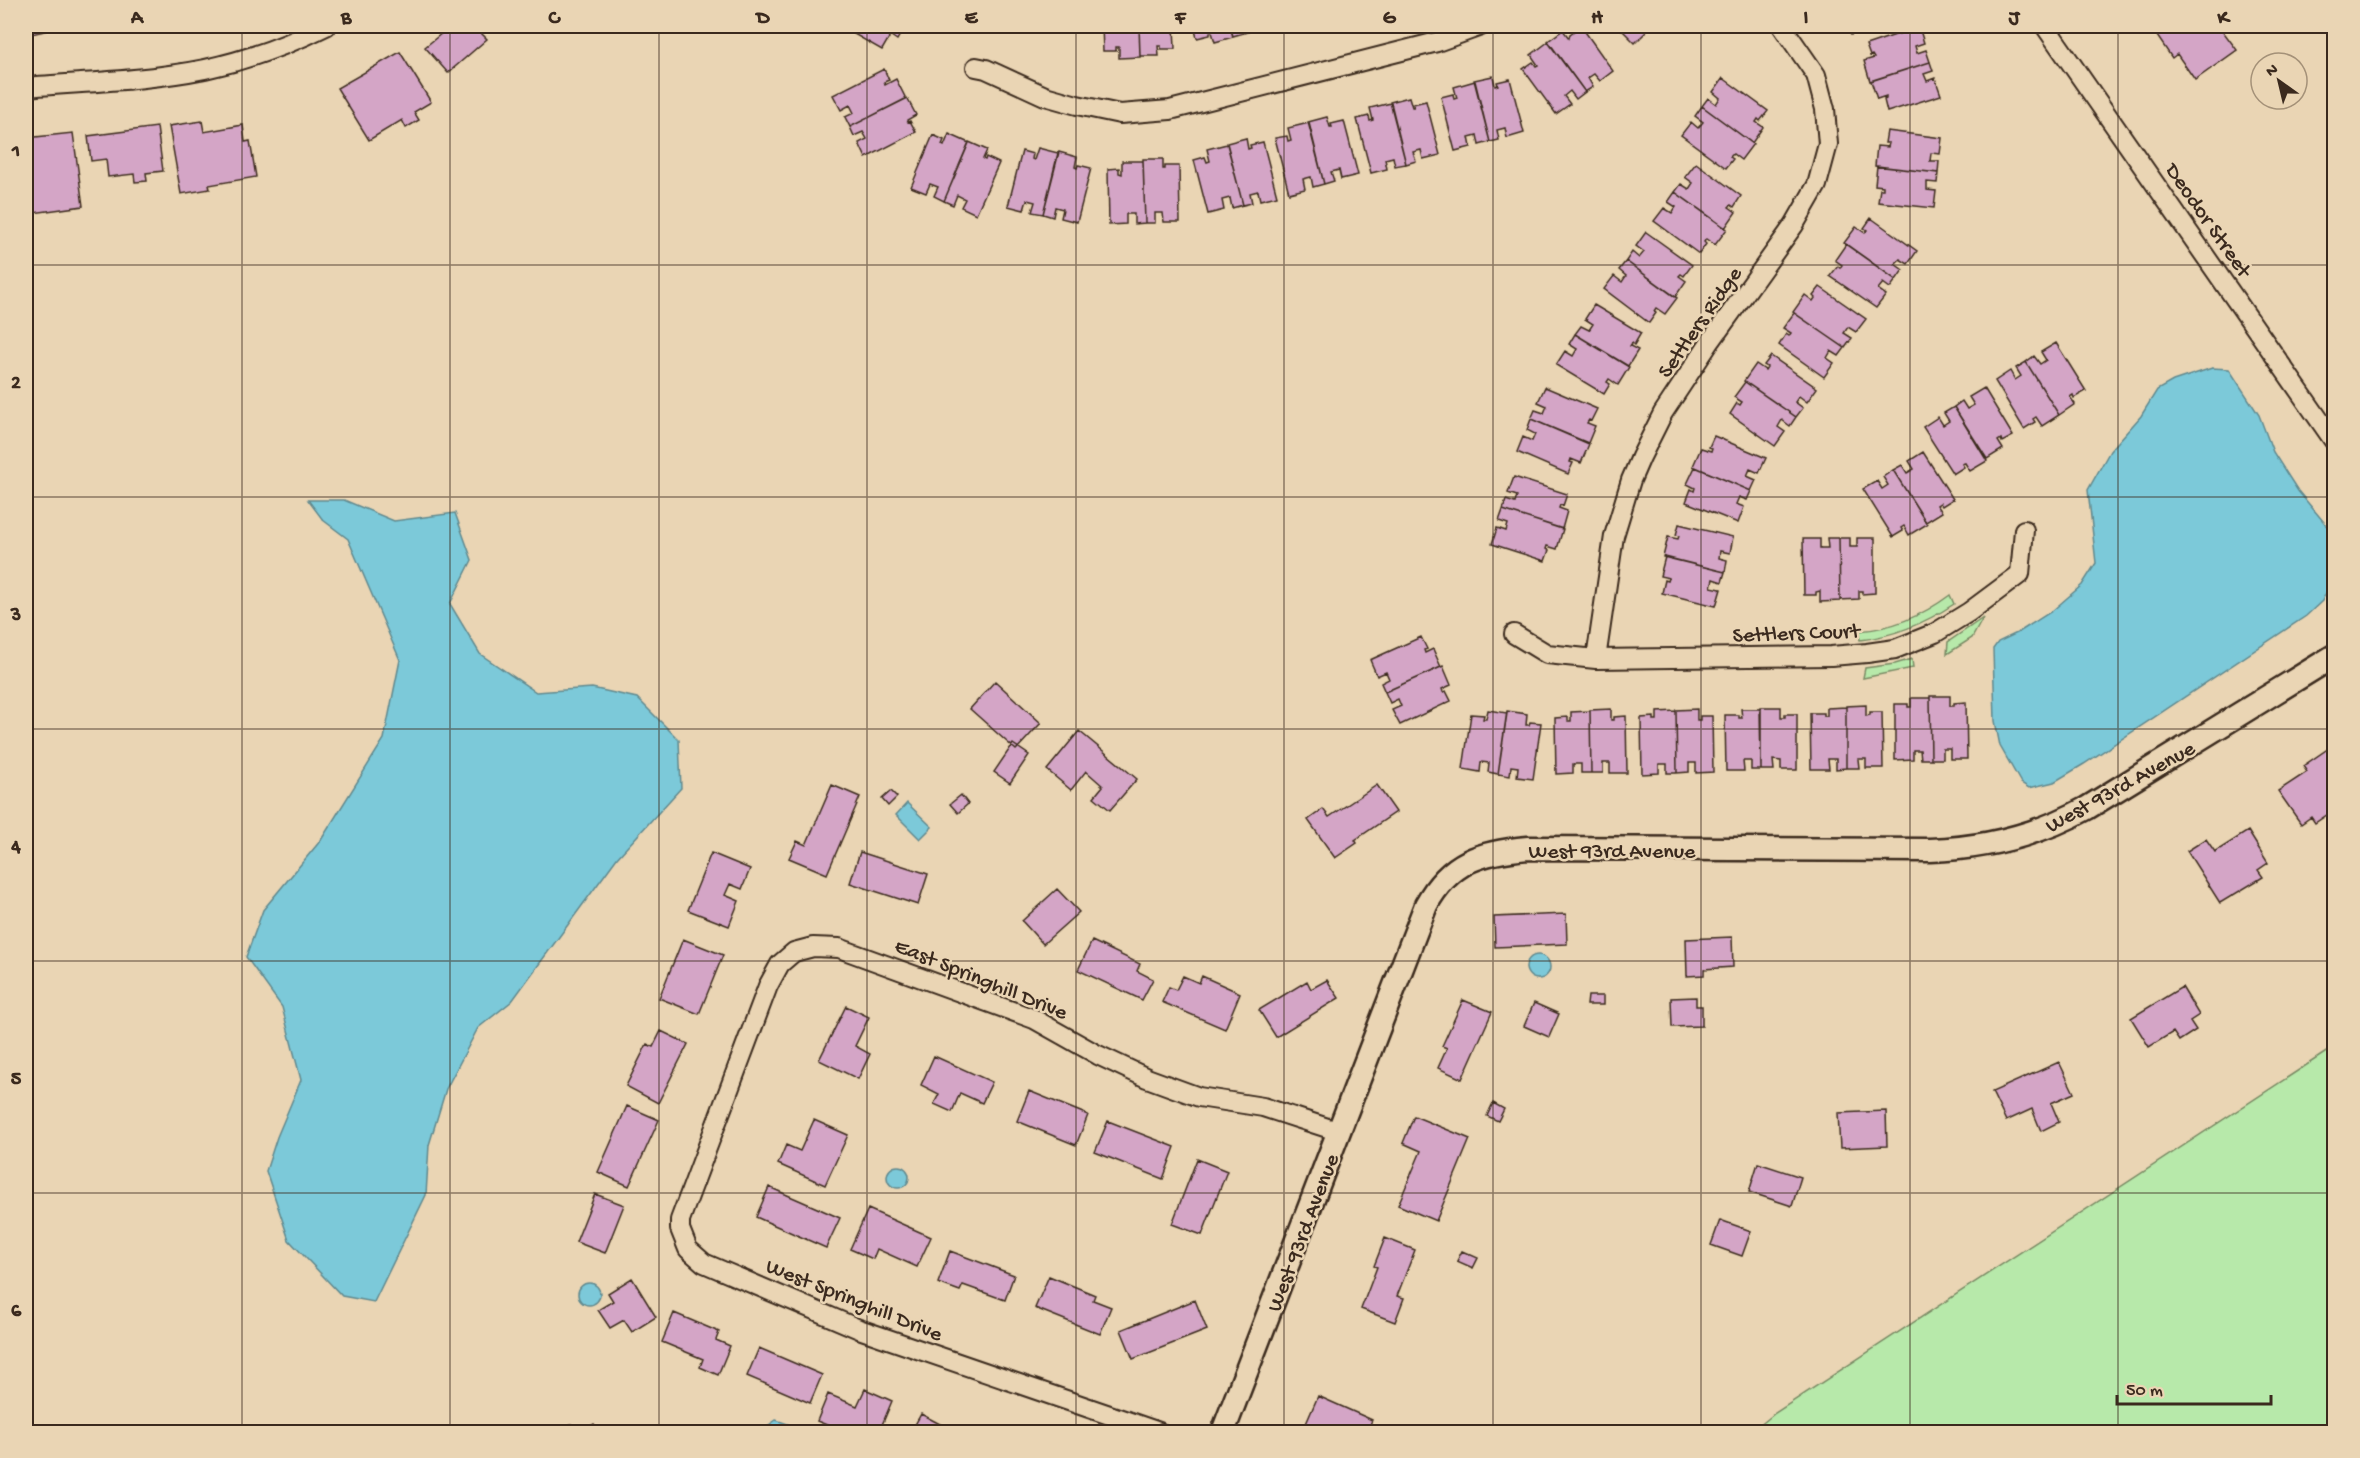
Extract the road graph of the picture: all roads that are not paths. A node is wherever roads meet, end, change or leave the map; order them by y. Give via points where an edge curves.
1 (326, 26) edge
2 (1481, 26) edge
3 (1782, 26) edge
4 (2045, 26) edge
5 (976, 67) dead end
6 (26, 87) edge
7 (2334, 441) edge
8 (2024, 530) dead end
9 (1514, 634) dead end
10 (2334, 656) edge
11 (1596, 659) junction
12 (726, 1102) joint
13 (1340, 1132) junction
14 (1159, 1432) edge
15 (1223, 1432) edge

1 - 6 street via 269,51 204,69
2 - 5 street via 1437,42 1170,110 1120,114 1077,105
3 - 11 street, Settlers Ridge via 1816,75 1825,109 1828,144 1817,185 1794,225 1663,413 1641,457 1614,536
4 - 7 street, Deodor Street
8 - 11 street, Settlers Court via 2020,574 1935,633 1895,649 1832,656
9 - 11 street, Settlers Court via 1547,654
10 - 13 street, West 93rd Avenue via 2087,808 2013,838 1930,850 1528,848 1493,852 1461,864 1436,886 1426,905
12 - 13 street, East Springhill Drive via 737,1063 780,964 795,952 826,946 856,953 1034,1019 1147,1078 1200,1097 1263,1107
12 - 14 street, West Springhill Drive via 680,1220 683,1239 704,1263 859,1329
13 - 15 street, West 93rd Avenue

